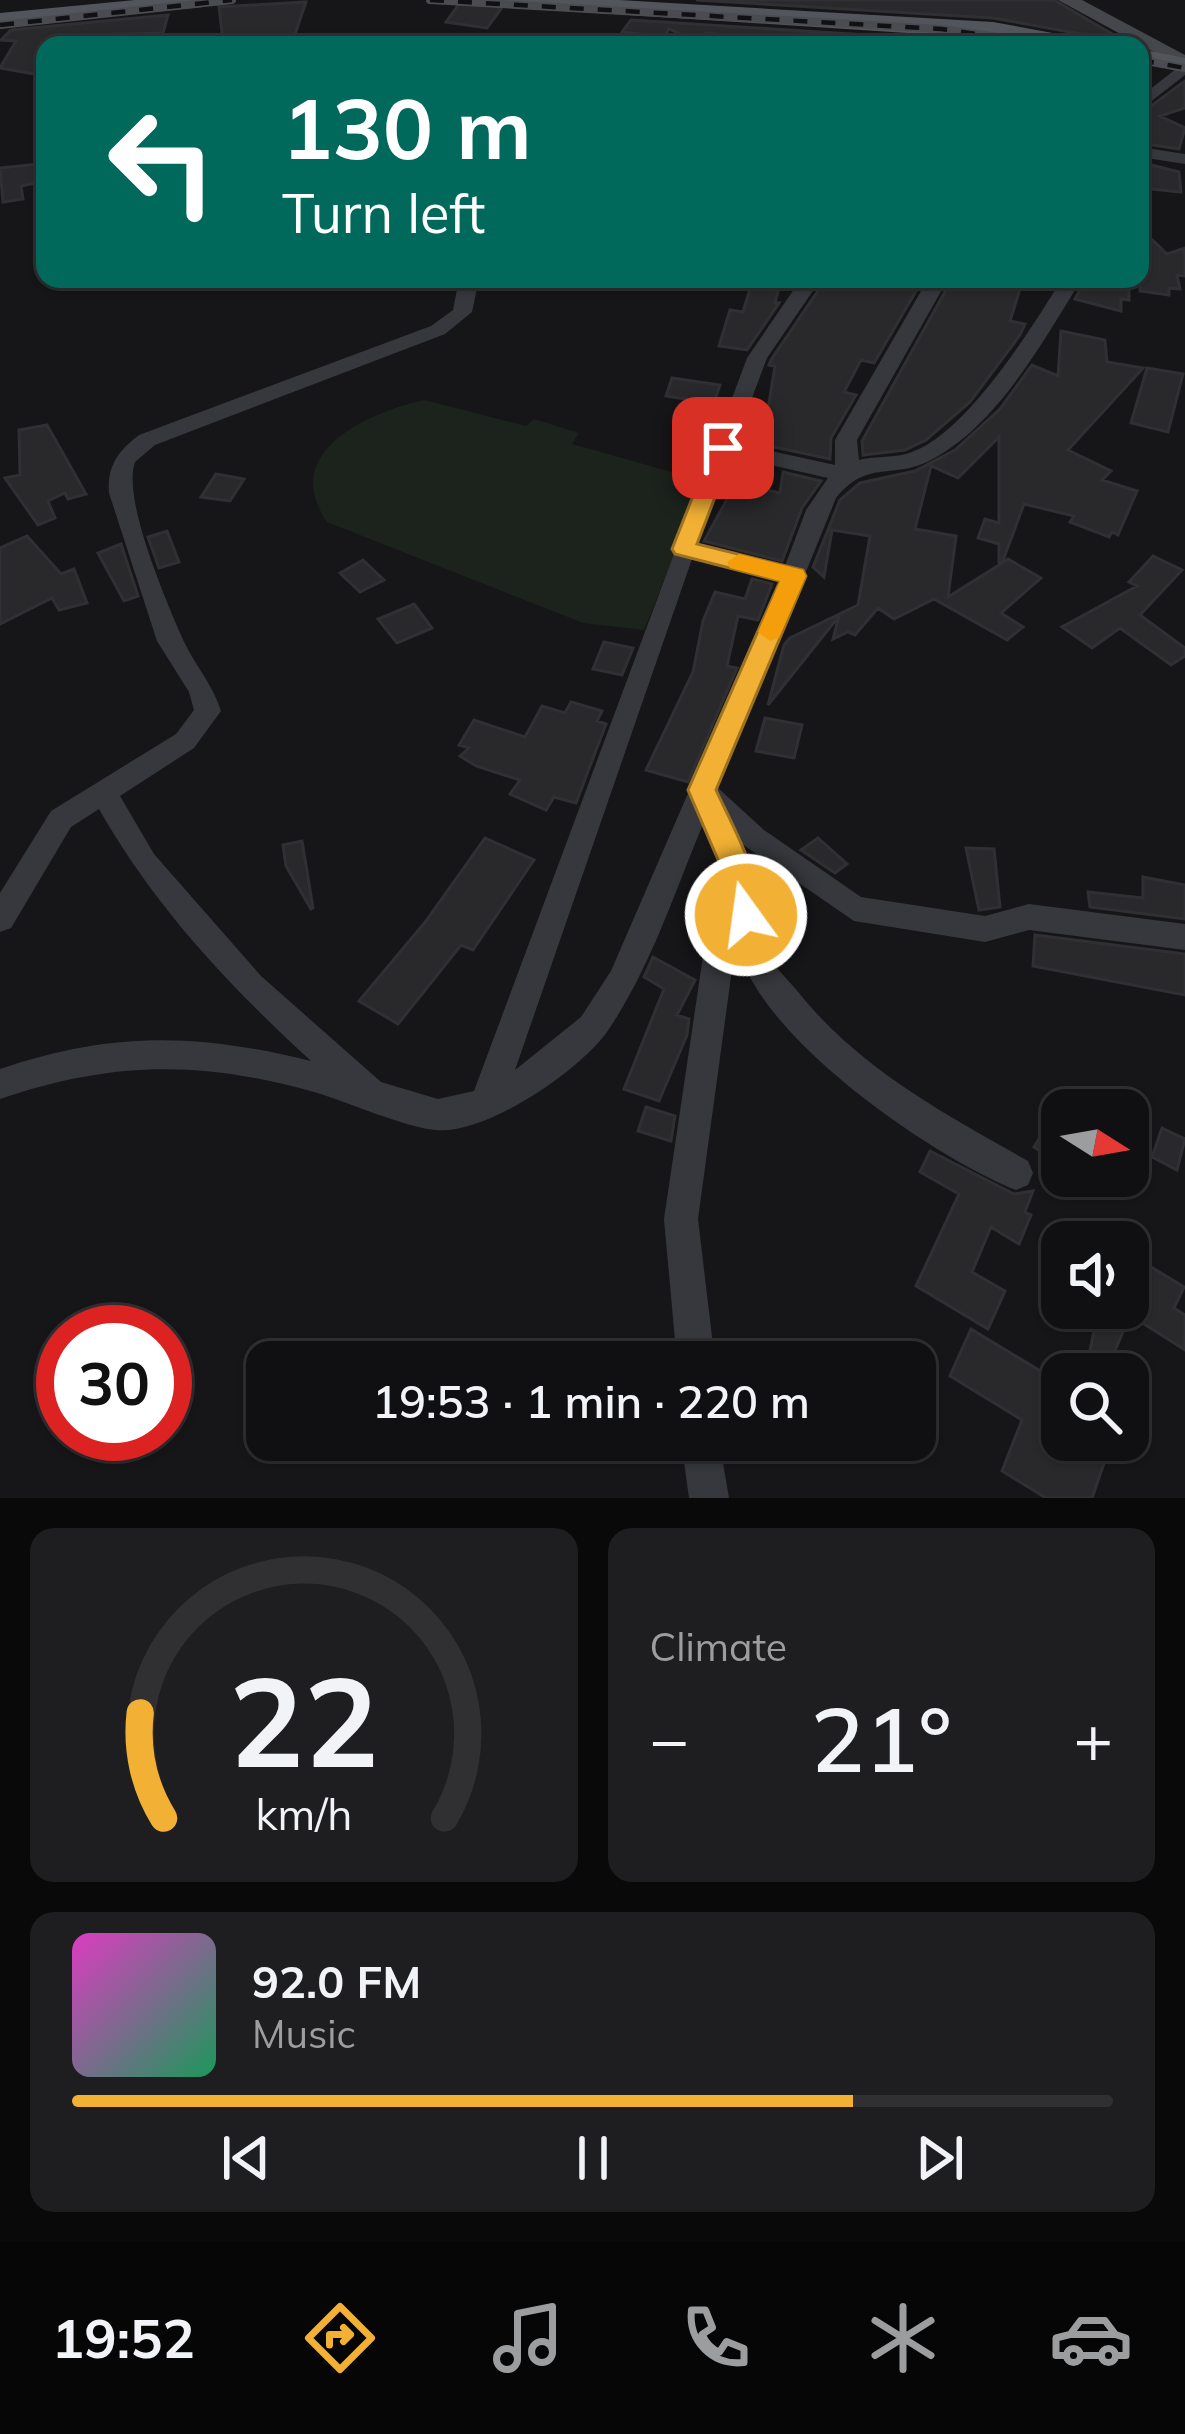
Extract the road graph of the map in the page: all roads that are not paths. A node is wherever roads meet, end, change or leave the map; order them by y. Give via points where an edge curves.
1 (203, 0) edge
2 (506, 0) edge
3 (1068, 0) edge
4 (0, 20) edge
5 (1031, 36) edge
6 (1133, 36) edge
7 (1149, 45) edge
8 (1149, 58) edge
9 (1185, 65) edge
10 (1149, 96) edge
11 (1149, 153) edge
12 (1185, 159) edge
13 (467, 288) edge
14 (805, 288) edge
15 (933, 288) edge
16 (1066, 288) edge
17 (723, 448) junction
18 (841, 474) junction
19 (684, 549) junction
20 (794, 576) junction
21 (702, 790) junction
22 (104, 792) junction
23 (737, 869) junction
24 (0, 919) edge
25 (1185, 938) edge
26 (0, 1084) edge
27 (371, 1094) junction
28 (486, 1104) junction
29 (1016, 1173) dead end
30 (694, 1341) edge
31 (704, 1461) edge
32 (710, 1498) edge

1 - 4 main road
2 - 5 main road
3 - 6 street
7 - 9 street
8 - 9 main road
9 - 10 street
11 - 12 street
13 - 22 street via 462,312 438,330 128,453 118,472 120,493 170,641 208,711 185,741
14 - 17 street via 757,358
15 - 18 street via 846,440
16 - 18 street via 983,404 919,458
17 - 18 street
17 - 19 street
18 - 20 street via 802,542
19 - 20 street
19 - 28 street
20 - 21 street
21 - 23 street
21 - 25 street via 754,838 854,908 985,928 1029,917
21 - 28 street via 623,979 592,1027 545,1069
22 - 24 street via 62,819
22 - 27 street via 144,862 250,986
23 - 29 street via 755,961 796,1013 903,1108
23 - 30 street via 681,1219
26 - 27 street via 122,1052 200,1051
27 - 28 street via 438,1115
31 - 32 street

